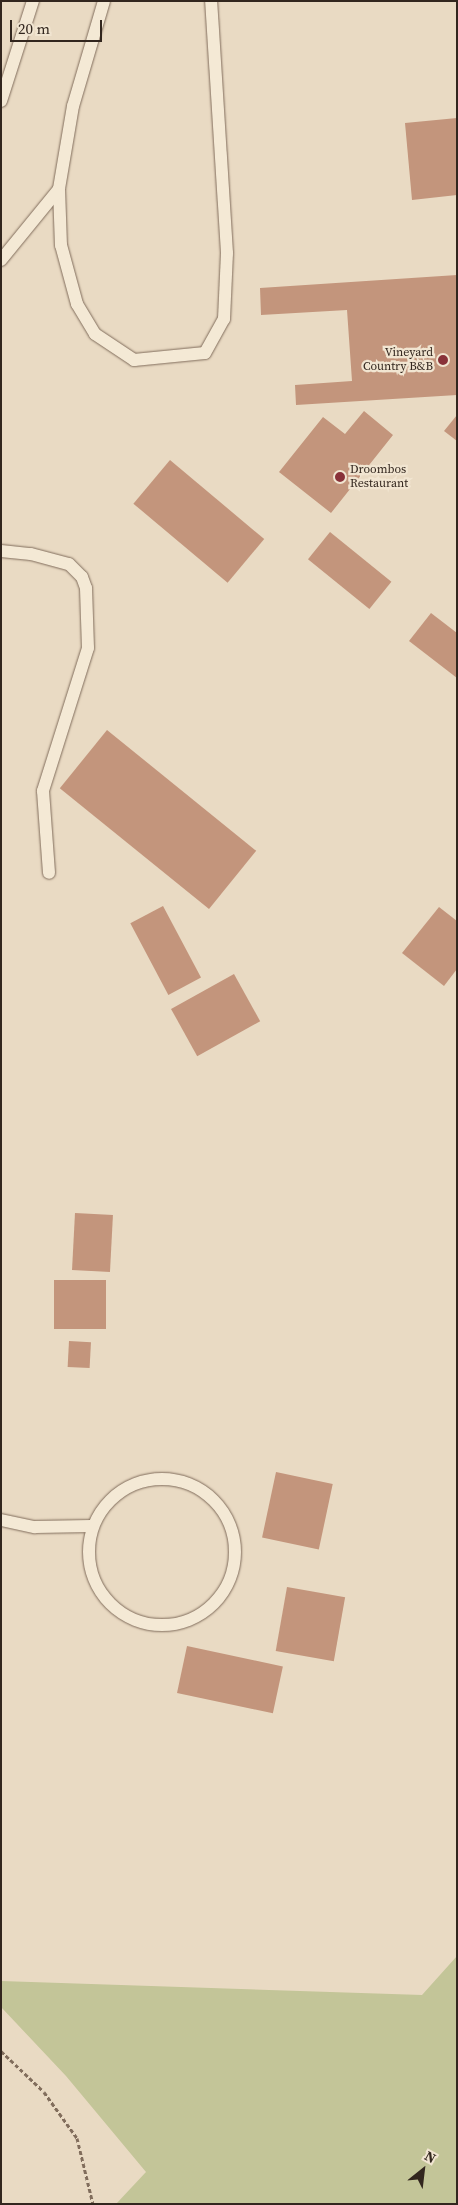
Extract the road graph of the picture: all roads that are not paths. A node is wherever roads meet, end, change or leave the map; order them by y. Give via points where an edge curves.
1 (33, 1) edge
2 (104, 1) edge
3 (212, 1) edge
4 (1, 101) edge
5 (59, 189) junction
6 (1, 260) edge
7 (1, 552) edge
8 (49, 873) dead end
9 (1, 1520) edge
10 (91, 1526) junction

1 - 4 lane
2 - 5 lane via 73,106
3 - 5 lane via 227,253 224,319 205,354 134,360 95,334 77,304 61,245
5 - 6 lane
7 - 8 lane via 31,554 69,564 82,577 86,588 88,648 43,791
9 - 10 lane via 35,1527
10 - 10 lane via 114,1495 140,1482 149,1478 188,1482 220,1504 236,1539 233,1578 211,1609 185,1622 176,1626 137,1622 105,1600 88,1565

